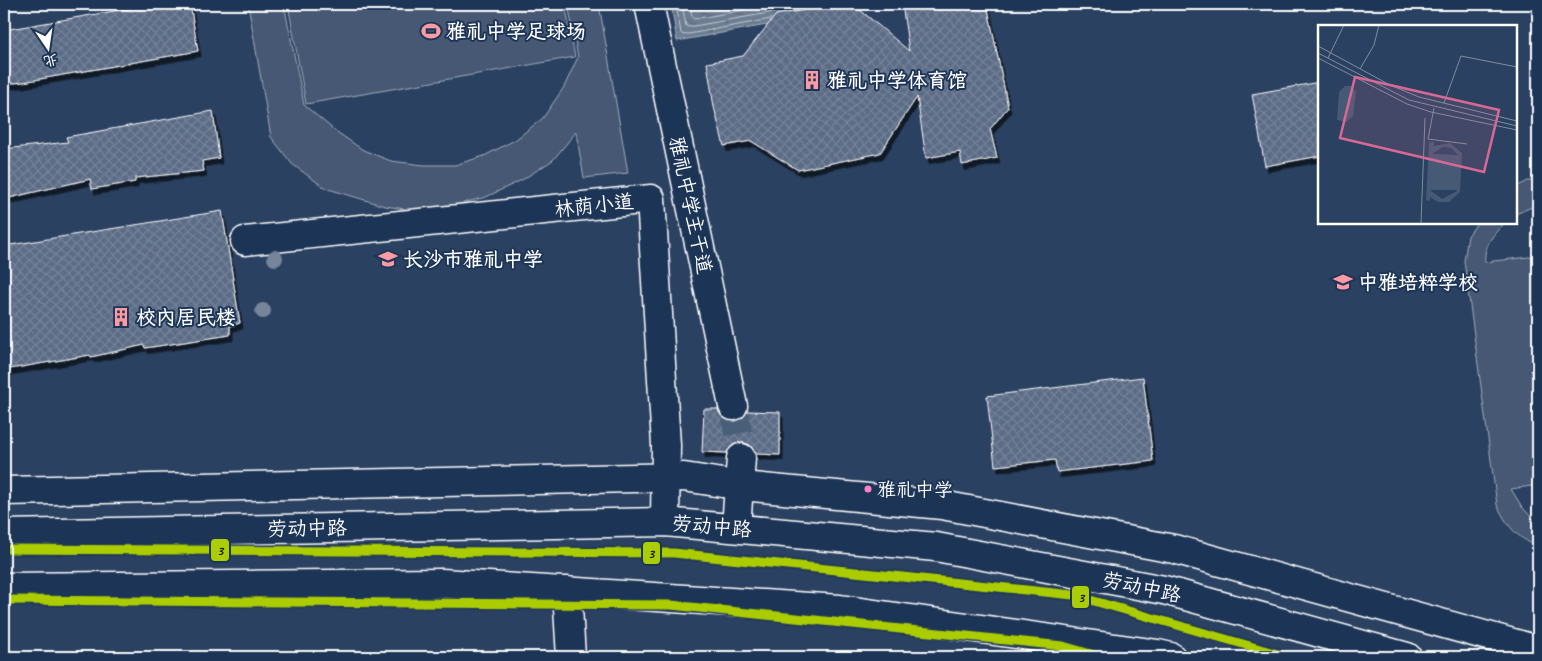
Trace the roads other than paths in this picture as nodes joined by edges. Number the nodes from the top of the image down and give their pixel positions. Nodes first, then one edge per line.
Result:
1 (649, 4) edge
2 (245, 242) dead end
3 (733, 406) tunnel mouth
4 (741, 458) tunnel mouth
5 (666, 477) junction
6 (740, 486) junction
7 (4, 491) edge
8 (665, 522) junction
9 (736, 528) junction
10 (4, 534) edge
11 (4, 587) edge
12 (567, 591) junction
13 (1538, 650) edge
14 (571, 657) edge
15 (1171, 657) edge
16 (1407, 657) edge

1 - 3 main road, 雅礼中学主干道
2 - 5 main road, 林荫小道
4 - 6 main road
5 - 6 main road
5 - 7 main road
5 - 8 main road, 林荫小道
6 - 9 main road
6 - 13 main road
8 - 9 main road, 劳动中路
8 - 10 main road, 劳动中路
9 - 16 main road, 劳动中路
11 - 12 main road
12 - 14 main road
12 - 15 main road

